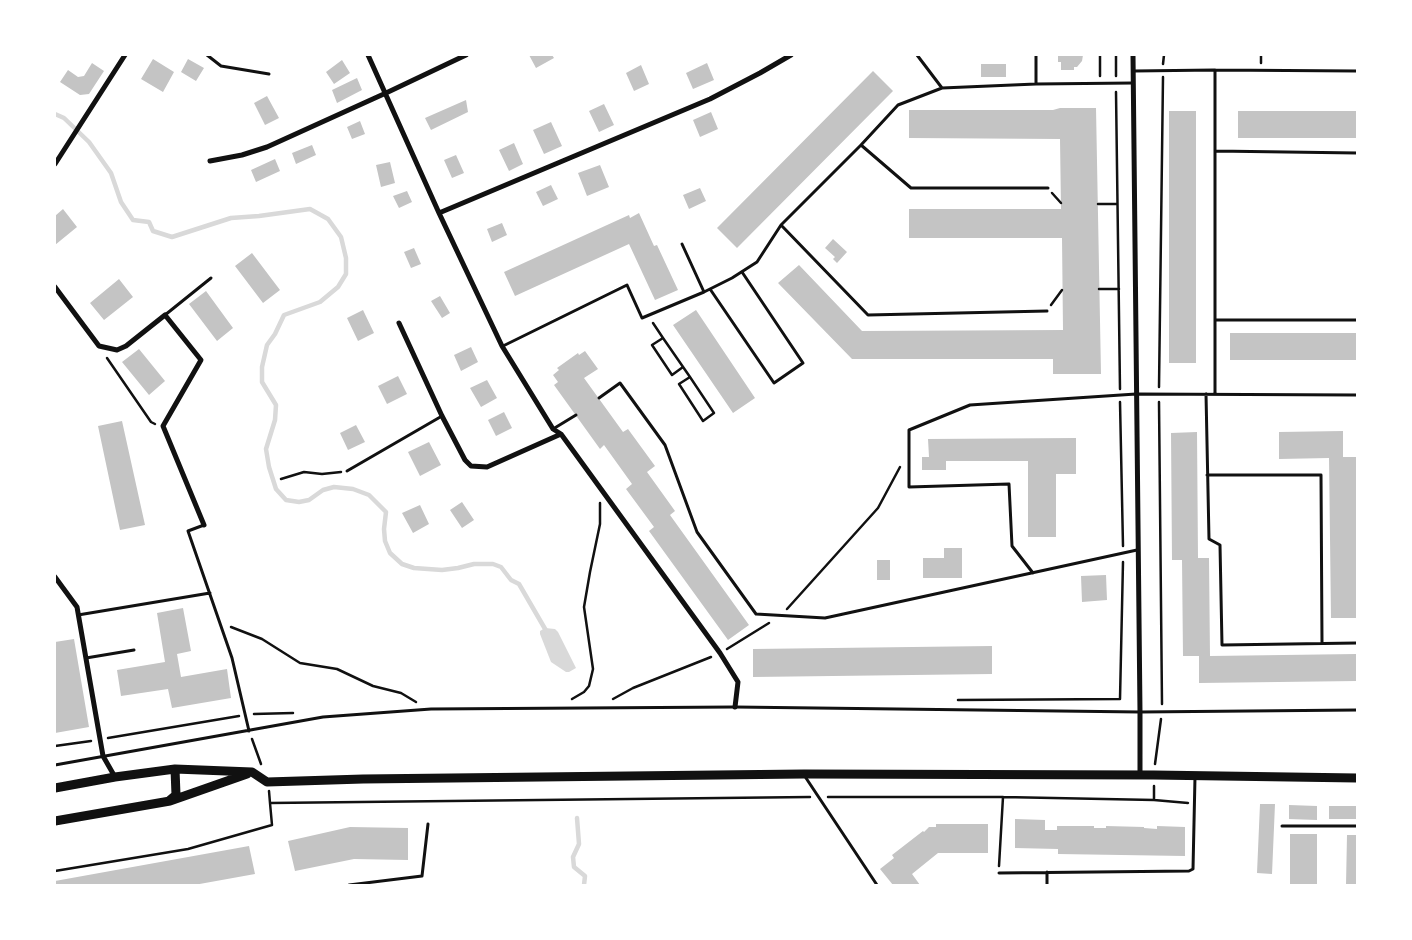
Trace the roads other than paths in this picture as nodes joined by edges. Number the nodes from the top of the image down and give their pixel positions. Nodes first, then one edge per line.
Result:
1 (126, 55) edge
2 (207, 55) edge
3 (368, 55) edge
4 (466, 55) edge
5 (791, 55) edge
6 (917, 55) edge
7 (1036, 55) edge
8 (1133, 55) edge
9 (1215, 70) junction
10 (1133, 71) junction
11 (1357, 71) edge
12 (269, 74) dead end
13 (1133, 83) junction
14 (1036, 84) junction
15 (942, 88) junction
16 (386, 93) junction
17 (861, 145) junction
18 (1215, 151) junction
19 (1357, 153) edge
20 (210, 161) dead end
21 (55, 164) edge
22 (1048, 188) road end
23 (439, 213) junction
24 (781, 225) junction
25 (682, 244) dead end
26 (742, 272) junction
27 (211, 278) dead end
28 (55, 287) edge
29 (710, 289) junction
30 (704, 292) junction
31 (1047, 311) road end
32 (165, 315) junction
33 (1215, 320) junction
34 (1357, 320) edge
35 (399, 323) dead end
36 (502, 346) junction
37 (1136, 394) junction
38 (1206, 394) junction
39 (1215, 394) junction
40 (1357, 395) edge
41 (599, 398) dead end
42 (576, 415) dead end
43 (442, 416) junction
44 (553, 429) junction
45 (561, 434) junction
46 (347, 471) road end
47 (1207, 475) junction
48 (204, 525) joint
49 (1137, 550) junction
50 (1033, 573) junction
51 (55, 577) edge
52 (210, 594) junction
53 (78, 615) junction
54 (1357, 643) edge
55 (1322, 644) junction
56 (134, 650) dead end
57 (85, 658) junction
58 (735, 707) junction
59 (1357, 710) edge
60 (1140, 712) junction
61 (249, 731) junction
62 (103, 756) junction
63 (55, 765) edge
64 (175, 769) junction
65 (252, 772) junction
66 (804, 774) junction
67 (1140, 776) junction
68 (1195, 776) junction
69 (115, 777) junction
70 (1357, 778) edge
71 (55, 788) edge
72 (170, 801) junction
73 (55, 821) edge
74 (428, 824) dead end
75 (1282, 826) dead end
76 (1357, 826) edge
77 (1047, 872) junction
78 (999, 873) road end
79 (349, 885) edge
80 (877, 885) edge
81 (1047, 885) edge

1 - 21 street
2 - 12 lane
3 - 16 street
4 - 16 street
5 - 23 street
6 - 15 lane
7 - 14 lane
8 - 10 street
9 - 10 lane
9 - 11 lane
9 - 18 lane
10 - 13 street
13 - 14 lane
13 - 37 street
14 - 15 lane
15 - 17 lane
16 - 20 street
16 - 23 street
17 - 22 lane
17 - 24 lane
18 - 19 lane
18 - 33 lane
23 - 36 street
24 - 26 lane
24 - 31 lane
25 - 30 lane
26 - 29 lane
26 - 29 lane
27 - 32 lane
28 - 32 street
29 - 30 lane
30 - 36 lane
32 - 48 street
33 - 34 lane
33 - 39 lane
35 - 43 street
36 - 44 street
37 - 38 lane
37 - 49 street
37 - 50 lane
38 - 39 lane
38 - 47 lane
39 - 40 lane
41 - 50 lane
42 - 44 lane
43 - 45 street
43 - 46 lane
44 - 45 street
45 - 58 street
47 - 55 lane
47 - 55 lane
48 - 52 lane
49 - 50 lane
49 - 60 street
51 - 53 street
52 - 53 lane
52 - 61 lane
53 - 57 street
54 - 55 lane
56 - 57 lane
57 - 62 street
58 - 60 lane
58 - 61 lane
59 - 60 lane
60 - 67 street
61 - 62 lane
62 - 63 lane
62 - 69 street
64 - 65 main road
64 - 69 main road
64 - 72 main road
65 - 66 main road
65 - 72 main road
66 - 67 main road
66 - 80 lane
67 - 68 main road
68 - 70 main road
68 - 77 lane
69 - 71 main road
72 - 73 main road
74 - 79 lane
75 - 76 lane
77 - 78 lane
77 - 81 lane

